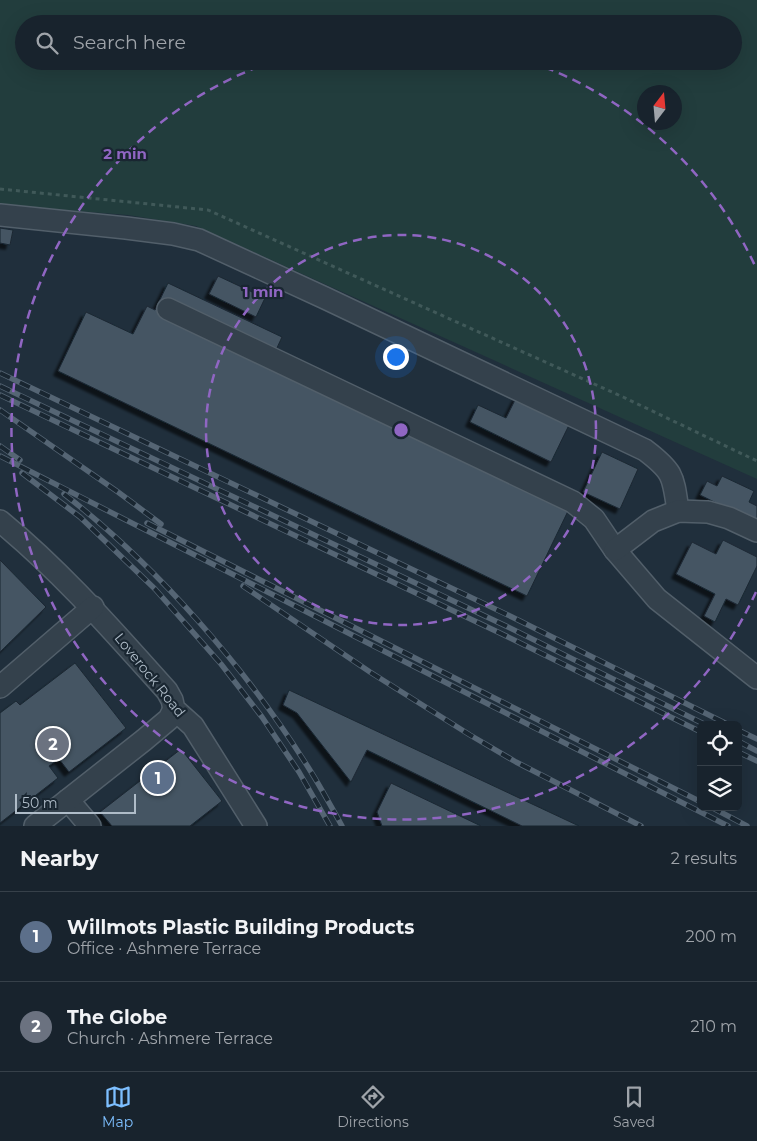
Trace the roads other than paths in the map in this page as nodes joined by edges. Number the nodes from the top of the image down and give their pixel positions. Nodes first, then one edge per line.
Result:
1 (0, 215) edge
2 (168, 309) dead end
3 (678, 510) junction
4 (0, 521) edge
5 (757, 531) edge
6 (615, 550) junction
7 (93, 607) junction
8 (757, 678) edge
9 (0, 687) edge
10 (174, 709) junction
11 (68, 800) junction
12 (35, 826) edge
13 (90, 826) edge
14 (256, 826) edge

1 - 3 street
2 - 6 street
3 - 5 street
3 - 6 street
4 - 7 street, Loverock Road
6 - 8 street
7 - 9 street
7 - 10 street, Loverock Road
10 - 11 street
10 - 14 street, Loverock Road
11 - 12 street
11 - 13 street

